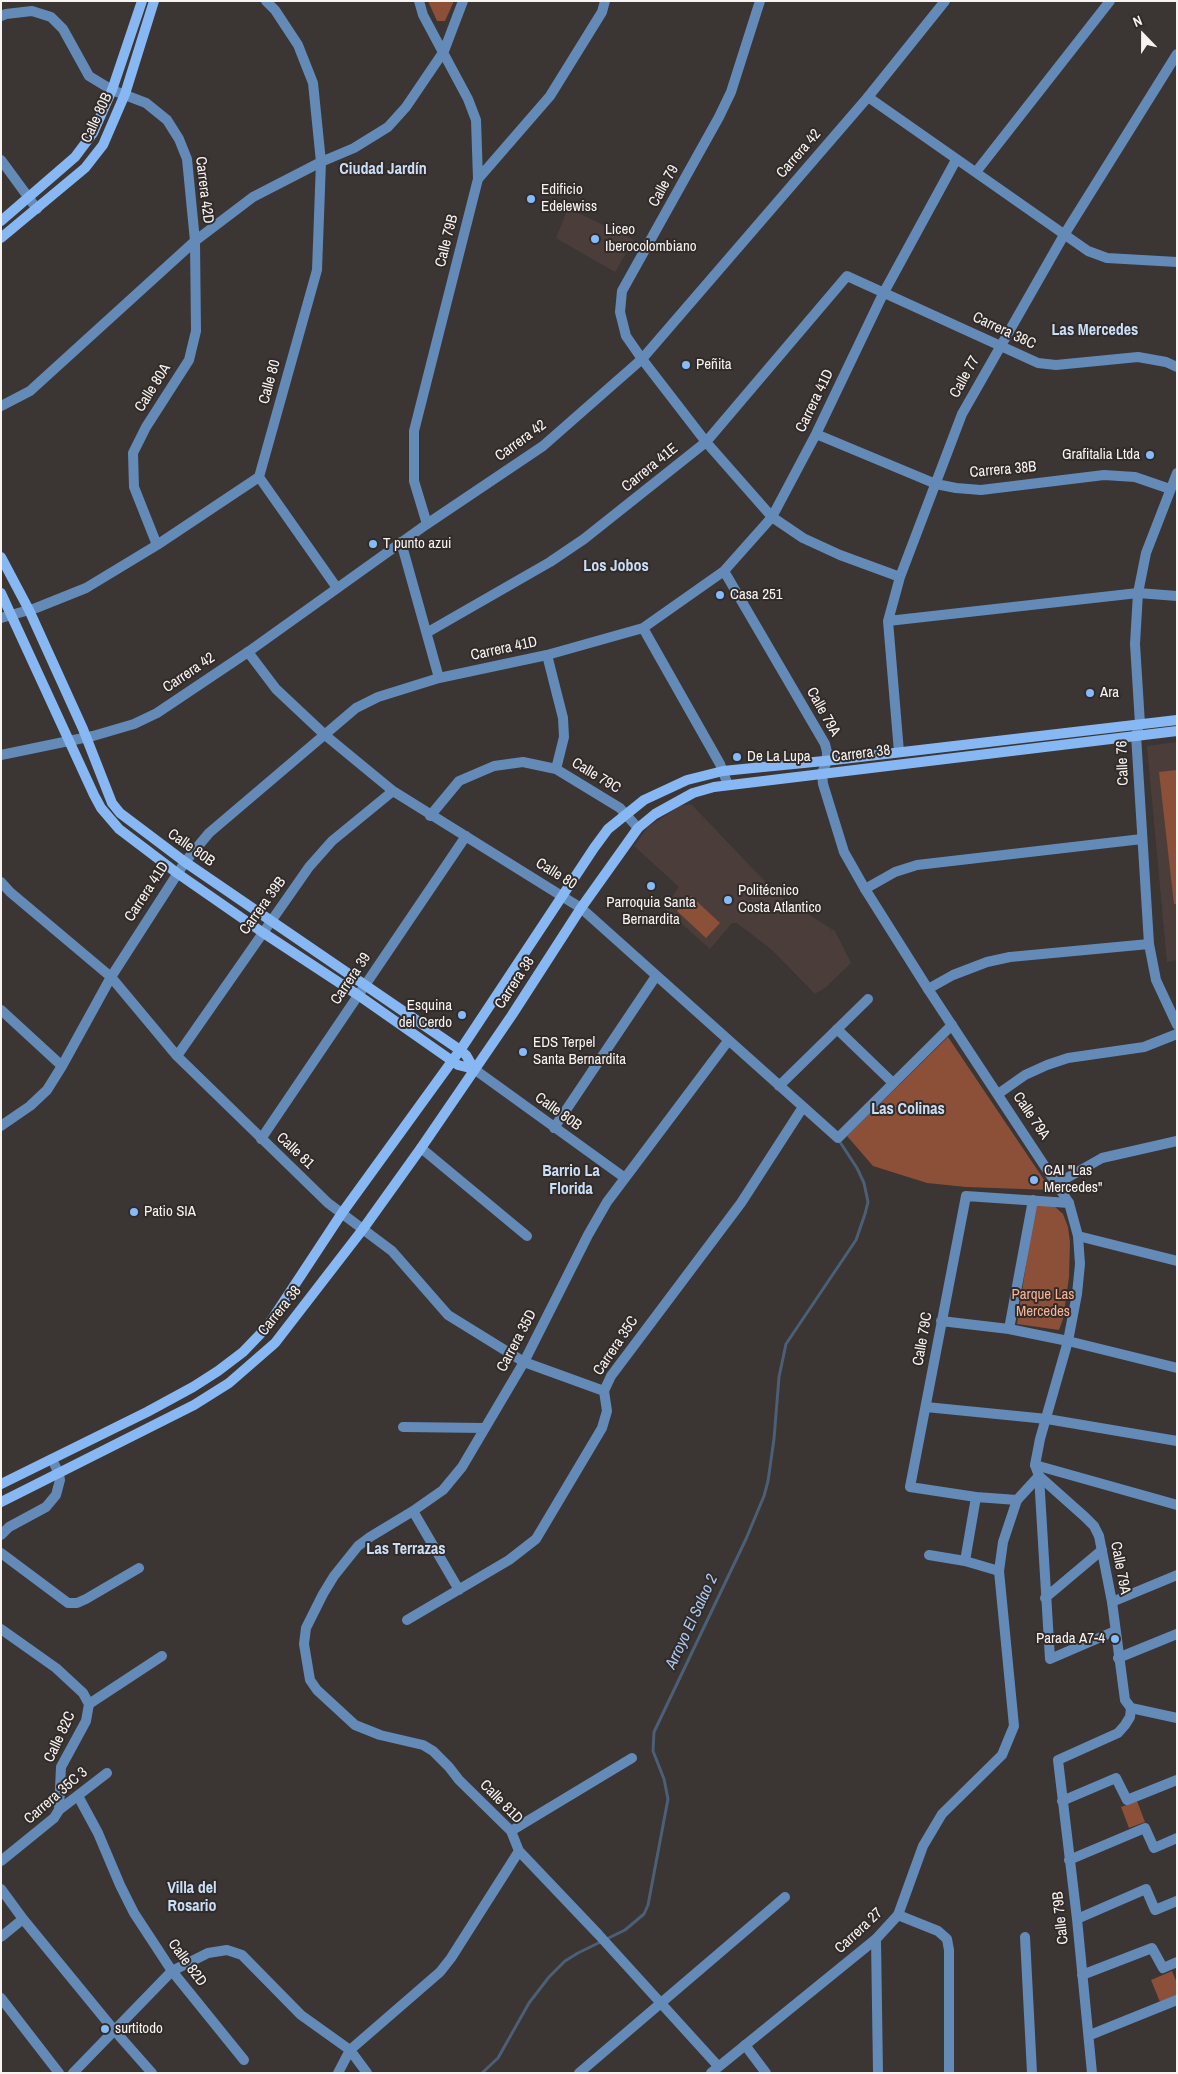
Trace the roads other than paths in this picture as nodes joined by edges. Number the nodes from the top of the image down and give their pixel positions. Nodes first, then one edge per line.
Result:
1 (142, 1) edge
2 (154, 1) edge
3 (266, 1) edge
4 (419, 1) edge
5 (463, 1) edge
6 (605, 1) edge
7 (760, 1) edge
8 (945, 1) edge
9 (1110, 1) edge
10 (1, 16) edge
11 (444, 51) junction
12 (1177, 54) edge
13 (112, 90) junction
14 (125, 94) junction
15 (868, 98) junction
16 (1, 160) edge
17 (956, 160) junction
18 (321, 162) junction
19 (976, 172) junction
20 (478, 178) junction
21 (30, 198) junction
22 (37, 209) junction
23 (1, 221) edge
24 (1064, 235) junction
25 (1, 238) edge
26 (195, 241) junction
27 (1177, 262) edge
28 (847, 276) joint
29 (884, 294) junction
30 (999, 347) junction
31 (642, 359) junction
32 (1177, 367) edge
33 (1, 406) edge
34 (816, 434) junction
35 (706, 442) junction
36 (1177, 473) edge
37 (260, 477) junction
38 (936, 484) junction
39 (1170, 489) junction
40 (772, 517) junction
41 (428, 524) junction
42 (401, 542) junction
43 (158, 545) junction
44 (1, 557) edge
45 (724, 571) junction
46 (900, 577) junction
47 (337, 588) junction
48 (1, 593) edge
49 (1138, 593) junction
50 (1177, 596) edge
51 (29, 610) junction
52 (12, 615) junction
53 (1, 618) edge
54 (888, 621) junction
55 (643, 628) junction
56 (428, 632) junction
57 (248, 652) junction
58 (546, 655) junction
59 (439, 678) junction
60 (1177, 720) edge
61 (1140, 724) junction
62 (1177, 731) edge
63 (325, 735) junction
64 (1136, 735) junction
65 (86, 738) junction
66 (70, 742) junction
67 (899, 752) junction
68 (1, 755) edge
69 (827, 761) junction
70 (556, 769) junction
71 (722, 771) junction
72 (822, 773) junction
73 (728, 785) junction
74 (393, 791) junction
75 (626, 814) junction
76 (430, 816) junction
77 (638, 828) junction
78 (466, 836) junction
79 (1142, 839) junction
80 (185, 862) junction
81 (176, 873) junction
82 (1, 882) edge
83 (865, 889) junction
84 (562, 896) junction
85 (582, 908) junction
86 (270, 920) junction
87 (262, 932) junction
88 (1149, 944) junction
89 (656, 976) junction
90 (111, 977) junction
91 (366, 984) junction
92 (928, 989) junction
93 (358, 995) junction
94 (868, 999) dead end
95 (1, 1010) edge
96 (952, 1025) junction
97 (1177, 1025) edge
98 (837, 1029) junction
99 (1177, 1034) edge
100 (728, 1041) junction
101 (460, 1050) junction
102 (177, 1056) junction
103 (452, 1061) junction
104 (62, 1066) junction
105 (474, 1069) junction
106 (893, 1083) junction
107 (779, 1086) junction
108 (998, 1094) junction
109 (803, 1107) junction
110 (1, 1126) edge
111 (554, 1128) junction
112 (260, 1139) junction
113 (1177, 1141) edge
114 (421, 1148) junction
115 (625, 1178) junction
116 (1058, 1183) junction
117 (1033, 1200) junction
118 (1069, 1203) junction
119 (342, 1214) junction
120 (363, 1229) junction
121 (528, 1236) dead end
122 (1078, 1236) junction
123 (1177, 1261) edge
124 (941, 1321) junction
125 (1009, 1330) junction
126 (1068, 1341) junction
127 (524, 1362) junction
128 (1177, 1368) edge
129 (604, 1392) junction
130 (926, 1408) junction
131 (1047, 1419) junction
132 (403, 1427) dead end
133 (485, 1428) junction
134 (1177, 1441) edge
135 (52, 1458) junction
136 (1035, 1465) junction
137 (59, 1474) junction
138 (1039, 1476) junction
139 (1, 1484) edge
140 (976, 1497) junction
141 (1017, 1500) junction
142 (1, 1502) edge
143 (1177, 1505) edge
144 (413, 1511) junction
145 (1, 1535) edge
146 (1102, 1550) junction
147 (1, 1553) edge
148 (929, 1555) dead end
149 (965, 1561) junction
150 (138, 1568) dead end
151 (999, 1571) junction
152 (1177, 1575) edge
153 (459, 1590) junction
154 (1045, 1598) junction
155 (1112, 1602) junction
156 (406, 1620) dead end
157 (306, 1628) joint
158 (1, 1629) edge
159 (1115, 1631) junction
160 (1177, 1634) edge
161 (162, 1656) dead end
162 (1118, 1658) junction
163 (89, 1704) junction
164 (1131, 1708) junction
165 (1177, 1718) edge
166 (632, 1758) dead end
167 (107, 1772) dead end
168 (1177, 1780) edge
169 (78, 1796) junction
170 (1062, 1801) junction
171 (59, 1810) junction
172 (511, 1830) junction
173 (1177, 1838) edge
174 (519, 1851) junction
175 (1069, 1860) junction
176 (1, 1861) edge
177 (1, 1889) edge
178 (785, 1897) dead end
179 (1177, 1901) edge
180 (898, 1915) junction
181 (23, 1919) junction
182 (1077, 1919) junction
183 (1, 1937) edge
184 (1025, 1937) dead end
185 (876, 1940) junction
186 (1177, 1962) edge
187 (172, 1971) junction
188 (1082, 1975) junction
189 (1, 1998) edge
190 (1177, 2000) edge
191 (659, 2003) junction
192 (114, 2030) junction
193 (1090, 2035) junction
194 (745, 2045) junction
195 (350, 2050) junction
196 (244, 2060) dead end
197 (591, 2069) edge
198 (714, 2070) edge
199 (59, 2073) edge
200 (73, 2073) edge
201 (152, 2073) edge
202 (338, 2073) edge
203 (367, 2073) edge
204 (579, 2073) edge
205 (766, 2073) edge
206 (878, 2073) edge
207 (950, 2073) edge
208 (1032, 2073) edge
209 (1092, 2073) edge

1 - 13 main road, Calle 80B
2 - 14 main road, Calle 80B
3 - 18 street, Calle 80
4 - 11 street
5 - 11 street
6 - 20 street, Calle 79B
7 - 31 street, Calle 79
8 - 15 street, Carrera 42
9 - 19 street
10 - 13 street, Carrera 42D
11 - 18 street
11 - 20 street
12 - 24 street, Calle 77
13 - 14 street, Carrera 42D
13 - 21 main road, Calle 80B
14 - 22 main road, Calle 80B
14 - 26 street, Carrera 42D
15 - 17 street
15 - 31 street, Carrera 42
16 - 21 street
17 - 19 street
17 - 29 street, Carrera 41D
18 - 26 street
18 - 37 street, Calle 80
19 - 24 street
20 - 41 street, Calle 79B
21 - 22 street
21 - 23 main road, Calle 80B
22 - 25 main road, Calle 80B
24 - 27 street
24 - 30 street, Calle 77
26 - 33 street
26 - 43 street, Calle 80A
28 - 29 street, Carrera 38C
28 - 35 street, Carrera 41E
29 - 30 street, Carrera 38C
29 - 34 street, Carrera 41D
30 - 32 street, Carrera 38C
30 - 38 street, Calle 77
31 - 35 street, Calle 79
31 - 41 street, Carrera 42
34 - 38 street, Carrera 38B
34 - 40 street, Carrera 41D
35 - 40 street, Calle 79
35 - 56 street, Carrera 41E
36 - 39 street, Calle 76
37 - 43 street
37 - 47 street
38 - 39 street, Carrera 38B
38 - 46 street, Calle 77
39 - 49 street, Calle 76
40 - 45 street, Carrera 41D
40 - 46 street, Calle 79
41 - 42 street, Carrera 42
42 - 47 street, Carrera 42
42 - 56 street
43 - 51 street
44 - 51 main road, Calle 80B
45 - 55 street, Carrera 41D
45 - 69 street, Calle 79A
46 - 54 street, Calle 77
47 - 57 street, Carrera 42
48 - 52 main road, Calle 80B
49 - 50 street
49 - 54 street
49 - 61 street, Calle 76
51 - 52 street
51 - 65 main road, Calle 80B
52 - 53 street
52 - 66 main road, Calle 80B
54 - 67 street, Calle 77
55 - 58 street, Carrera 41D
55 - 71 street
56 - 59 street
57 - 63 street, Calle 80
57 - 65 street, Carrera 42
58 - 59 street, Carrera 41D
58 - 70 street, Calle 79C
59 - 63 street, Carrera 41D
60 - 61 main road, Carrera 38
61 - 64 street, Calle 76
61 - 67 main road, Carrera 38
62 - 64 main road, Carrera 38
63 - 74 street, Calle 80
63 - 80 street, Carrera 41D
64 - 72 main road, Carrera 38
64 - 79 street, Calle 76
65 - 66 street, Carrera 42
65 - 80 main road, Calle 80B
66 - 68 street, Carrera 42
66 - 81 main road, Calle 80B
67 - 69 main road, Carrera 38
69 - 71 main road, Carrera 38
69 - 72 street, Calle 79A
70 - 75 street, Calle 79C
70 - 76 street
71 - 73 street
71 - 75 main road, Carrera 38
72 - 73 main road, Carrera 38
72 - 83 street, Calle 79A
73 - 77 main road, Carrera 38
74 - 76 street, Calle 80
74 - 86 street, Carrera 39B
75 - 77 street, Calle 79C
75 - 84 main road, Carrera 38
76 - 78 street, Calle 80
77 - 85 main road, Carrera 38
78 - 84 street, Calle 80
78 - 91 street, Carrera 39
79 - 83 street
79 - 88 street, Calle 76
80 - 81 street, Carrera 41D
80 - 86 main road, Calle 80B
81 - 87 main road, Calle 80B
81 - 90 street, Carrera 41D
82 - 90 street, Calle 81
83 - 92 street, Calle 79A
84 - 85 street, Calle 80
84 - 101 main road, Carrera 38
85 - 89 street, Calle 80
85 - 105 main road, Carrera 38
86 - 87 street, Carrera 39B
86 - 91 main road, Calle 80B
87 - 93 main road, Calle 80B
87 - 102 street, Carrera 39B
88 - 92 street
88 - 97 street, Calle 76
89 - 100 street, Calle 80
89 - 111 street
90 - 102 street, Calle 81
90 - 104 street, Carrera 41D
91 - 93 street, Carrera 39
91 - 101 main road, Calle 80B
92 - 96 street, Calle 79A
93 - 103 main road, Calle 80B
93 - 112 street, Carrera 39
94 - 98 street
95 - 104 street
96 - 106 street
96 - 108 street, Calle 79A
98 - 106 street
98 - 107 street
99 - 108 street
100 - 107 street, Calle 80
100 - 115 street, Carrera 35D
101 - 103 main road, Carrera 38
101 - 105 main road, Calle 80B
102 - 112 street, Calle 81
103 - 105 main road, Calle 80B
103 - 119 main road, Carrera 38
104 - 110 street, Carrera 41D
105 - 111 street, Calle 80B
105 - 114 main road, Carrera 38
106 - 109 street, Calle 80
107 - 109 street, Calle 80
108 - 116 street, Calle 79A
109 - 129 street, Carrera 35C
111 - 115 street, Calle 80B
112 - 119 street, Calle 81
113 - 116 street
114 - 120 main road, Carrera 38
114 - 121 street
115 - 127 street, Carrera 35D
116 - 118 street, Calle 79A
117 - 118 street
117 - 124 street, Calle 79C
117 - 125 street
118 - 122 street, Calle 79A
119 - 120 street, Calle 81
119 - 135 main road, Carrera 38
120 - 127 street, Calle 81
120 - 137 main road, Carrera 38
122 - 123 street
122 - 126 street, Calle 79A
124 - 125 street
124 - 130 street, Calle 79C
125 - 126 street
126 - 128 street
126 - 131 street, Calle 79A
127 - 129 street, Calle 81
127 - 133 street, Carrera 35D
129 - 153 street, Carrera 35C
130 - 131 street
130 - 140 street, Calle 79C
131 - 134 street
131 - 136 street, Calle 79A
132 - 133 street
133 - 144 street, Carrera 35D
135 - 137 street
135 - 139 main road, Carrera 38
136 - 138 street, Calle 79A
136 - 143 street
137 - 142 main road, Carrera 38
137 - 145 street
138 - 141 street
138 - 146 street, Calle 79A
138 - 154 street
140 - 141 street
140 - 149 street
141 - 151 street
144 - 153 street
144 - 157 street, Carrera 35D
146 - 154 street
146 - 155 street, Calle 79A
147 - 150 street
148 - 149 street
149 - 151 street
151 - 180 street, Carrera 27
152 - 155 street
153 - 156 street, Carrera 35C
154 - 159 street
155 - 159 street, Calle 79A
157 - 172 street, Calle 81D
158 - 163 street, Calle 82C
159 - 162 street, Calle 79A
160 - 162 street
161 - 163 street
162 - 164 street, Calle 79A
163 - 171 street, Calle 82C
164 - 165 street
164 - 170 street, Calle 79B
166 - 172 street
167 - 169 street, Carrera 35C 3
168 - 170 street
169 - 171 street, Carrera 35C 3
169 - 187 street, Calle 82D
170 - 175 street, Calle 79B
171 - 176 street, Carrera 35C 3
172 - 174 street, Calle 81D
173 - 175 street
174 - 191 street, Calle 81D
174 - 195 street
175 - 182 street, Calle 79B
177 - 181 street
178 - 191 street
179 - 182 street
180 - 185 street, Carrera 27
180 - 207 street
181 - 183 street
181 - 192 street
182 - 188 street, Calle 79B
184 - 208 street
185 - 194 street, Carrera 27
185 - 206 street
186 - 188 street
187 - 192 street
187 - 195 street
187 - 196 street, Calle 82D
188 - 193 street, Calle 79B
189 - 199 street
190 - 193 street
191 - 197 street
191 - 198 street, Calle 81D
192 - 200 street
192 - 201 street
193 - 209 street, Calle 79B
194 - 198 street, Carrera 27
194 - 205 street
195 - 202 street
195 - 203 street
197 - 204 street

